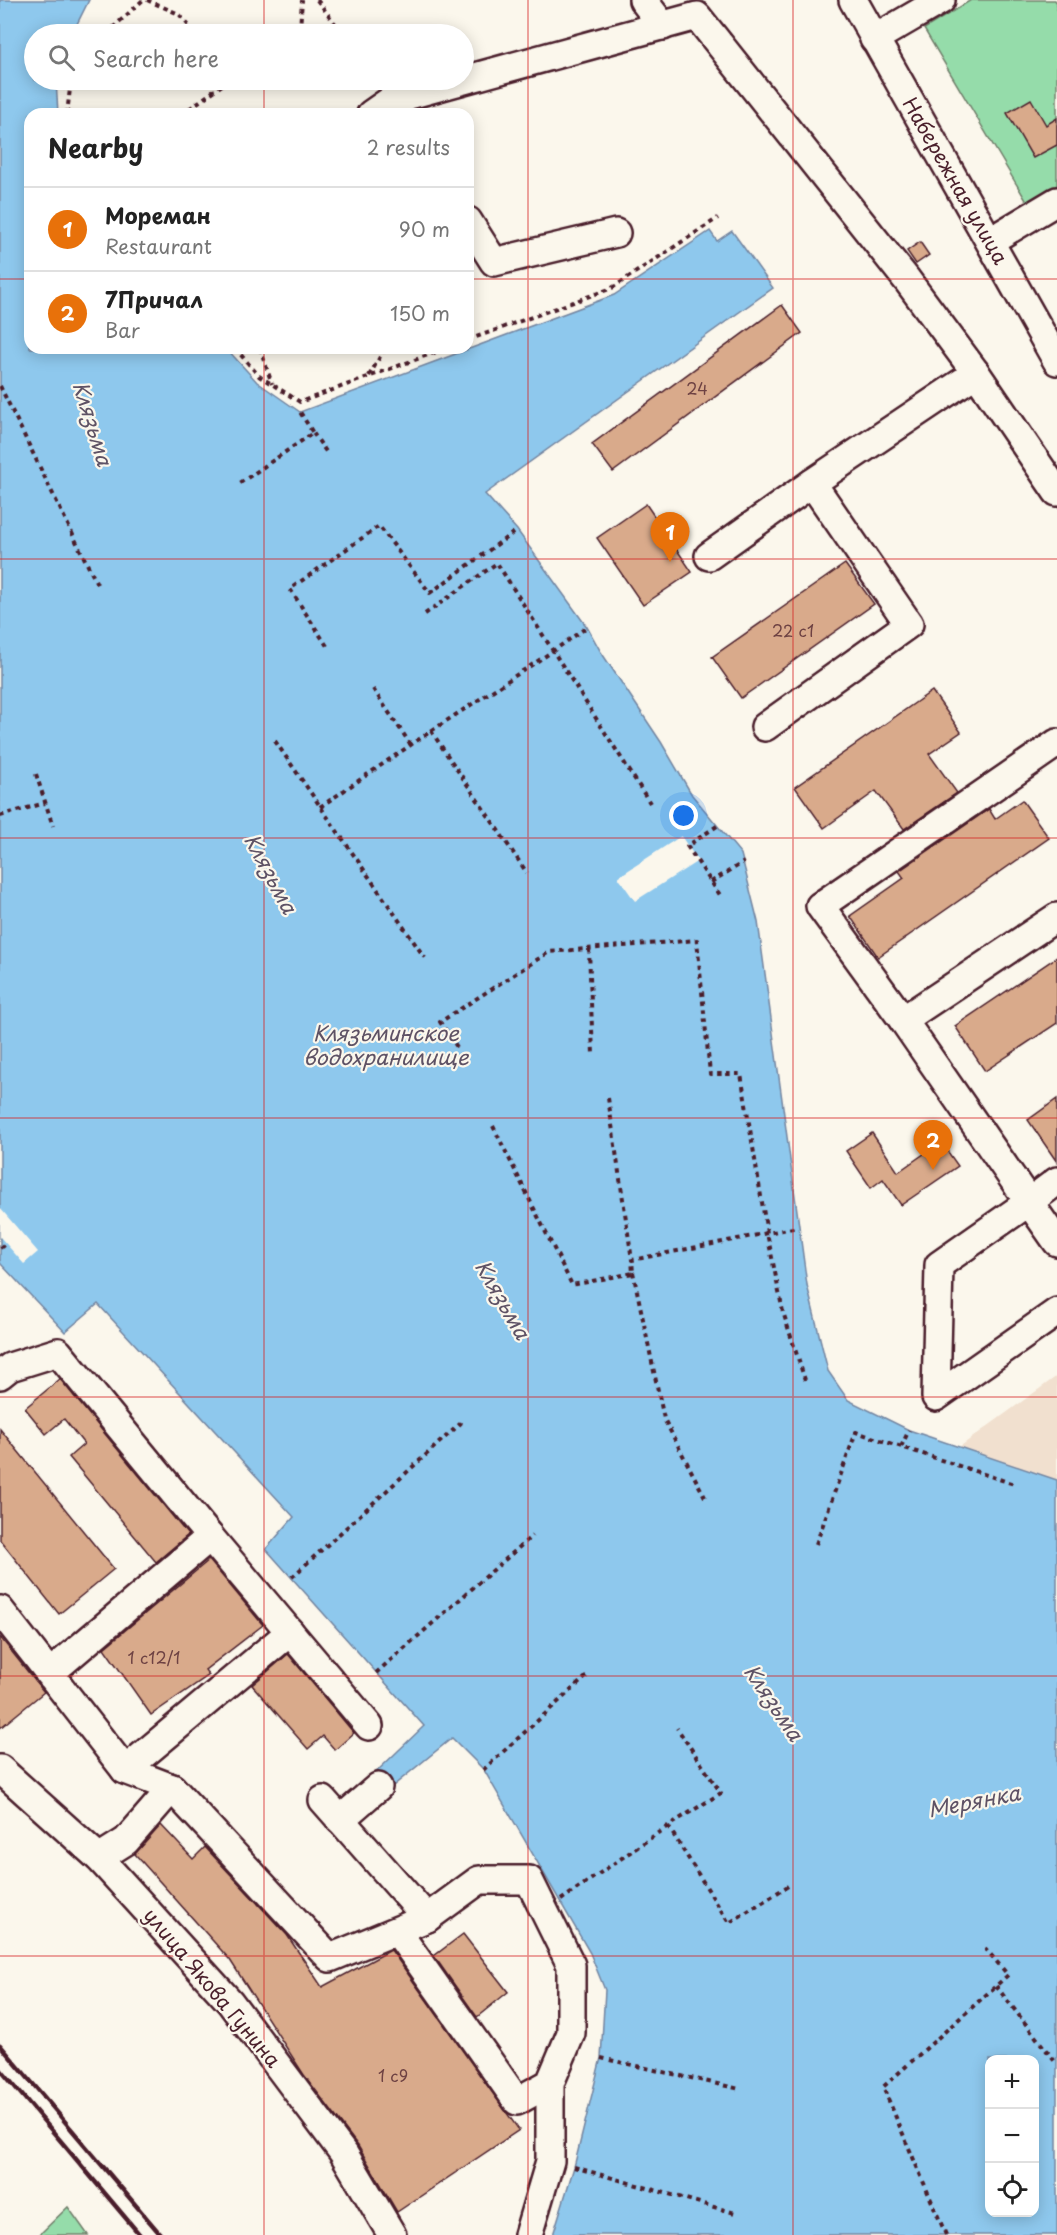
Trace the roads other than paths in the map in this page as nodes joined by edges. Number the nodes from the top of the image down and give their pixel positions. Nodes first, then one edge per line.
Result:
1 (643, 0) edge
2 (853, 0) edge
3 (941, 0) edge
4 (663, 26) junction
5 (874, 39) junction
6 (474, 83) edge
7 (451, 90) edge
8 (391, 108) edge
9 (1057, 201) edge
10 (474, 230) edge
11 (616, 232) dead end
12 (990, 241) junction
13 (1057, 361) edge
14 (976, 373) junction
15 (812, 483) junction
16 (1057, 492) edge
17 (709, 556) dead end
18 (765, 727) dead end
19 (1057, 743) edge
20 (1057, 917) edge
21 (903, 1020) junction
22 (1057, 1181) edge
23 (1029, 1202) junction
24 (1057, 1242) edge
25 (1057, 1312) edge
26 (1, 1372) edge
27 (210, 1537) junction
28 (0, 1610) edge
29 (290, 1632) junction
30 (49, 1674) junction
31 (369, 1726) dead end
32 (0, 1769) edge
33 (125, 1770) junction
34 (378, 1787) dead end
35 (172, 1788) junction
36 (323, 1800) dead end
37 (340, 1820) junction
38 (99, 1858) junction
39 (428, 1918) junction
40 (397, 1930) junction
41 (550, 2083) junction
42 (392, 2235) edge
43 (528, 2235) edge

1 - 4 street
2 - 5 street, Набережная улица
3 - 5 street
4 - 6 street
4 - 14 street
5 - 12 street, Набережная улица
7 - 8 street
9 - 12 street
10 - 11 street
12 - 13 street, Набережная улица
14 - 15 street
14 - 16 street
15 - 17 street
15 - 18 street
19 - 21 street
20 - 21 street
21 - 23 street
22 - 23 street
23 - 24 street
23 - 25 street
26 - 27 street
27 - 29 street
27 - 30 street
28 - 30 street
29 - 31 street
29 - 33 street
30 - 33 street
32 - 38 street, улица Якова Гунина
33 - 35 street
34 - 37 street
35 - 38 street
35 - 40 street
36 - 37 street
37 - 39 street
38 - 42 street, улица Якова Гунина
39 - 40 street
39 - 41 street
40 - 41 street
41 - 43 street

